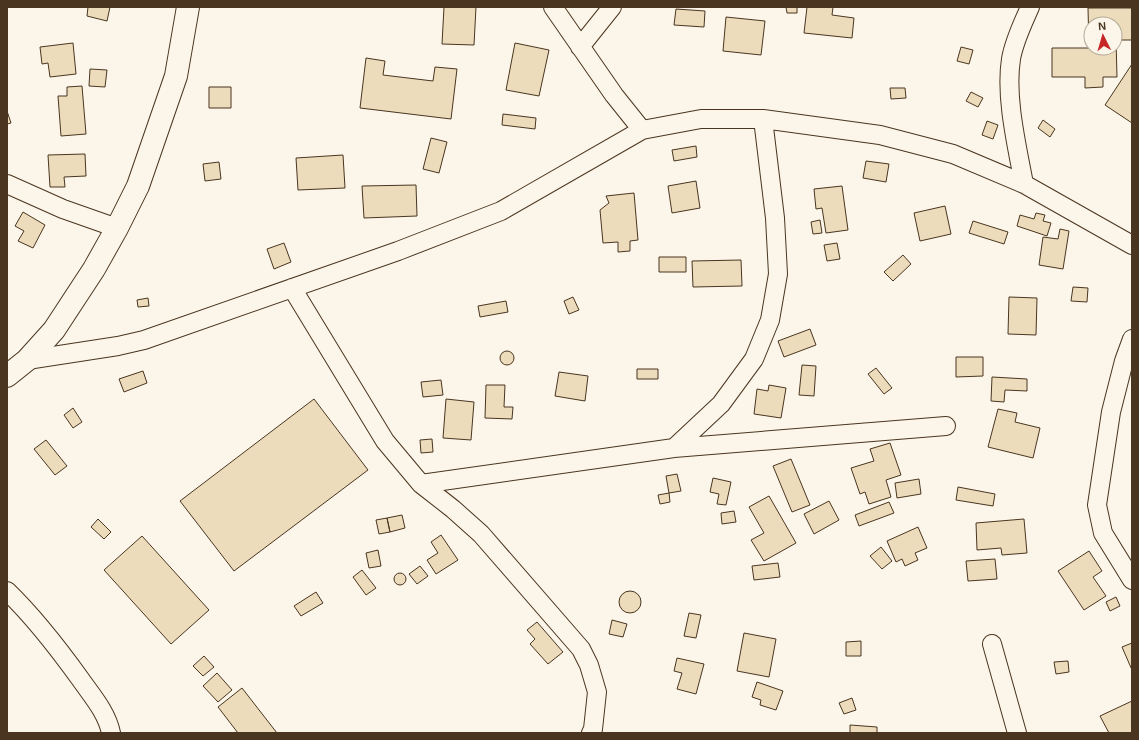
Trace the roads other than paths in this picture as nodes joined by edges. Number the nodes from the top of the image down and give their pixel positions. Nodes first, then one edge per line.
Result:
1 (188, 7) edge
2 (553, 7) edge
3 (612, 7) edge
4 (1030, 7) edge
5 (580, 47) junction
6 (762, 119) junction
7 (642, 130) junction
8 (7, 184) edge
9 (1024, 184) junction
10 (117, 228) junction
11 (1132, 245) edge
12 (292, 288) junction
13 (1132, 339) edge
14 (14, 366) edge
15 (946, 426) dead end
16 (674, 448) junction
17 (421, 484) junction
18 (1132, 580) edge
19 (7, 591) edge
20 (992, 644) dead end
21 (111, 733) edge
22 (591, 733) edge
23 (1017, 733) edge

1 - 10 street
2 - 5 street
3 - 5 street
4 - 9 street
5 - 7 street
6 - 7 street
6 - 9 street
6 - 16 street
7 - 12 street
8 - 10 street
9 - 11 street
10 - 14 street
12 - 14 street
12 - 17 street
13 - 18 street
15 - 16 street
16 - 17 street
17 - 22 street
19 - 21 street
20 - 23 street

